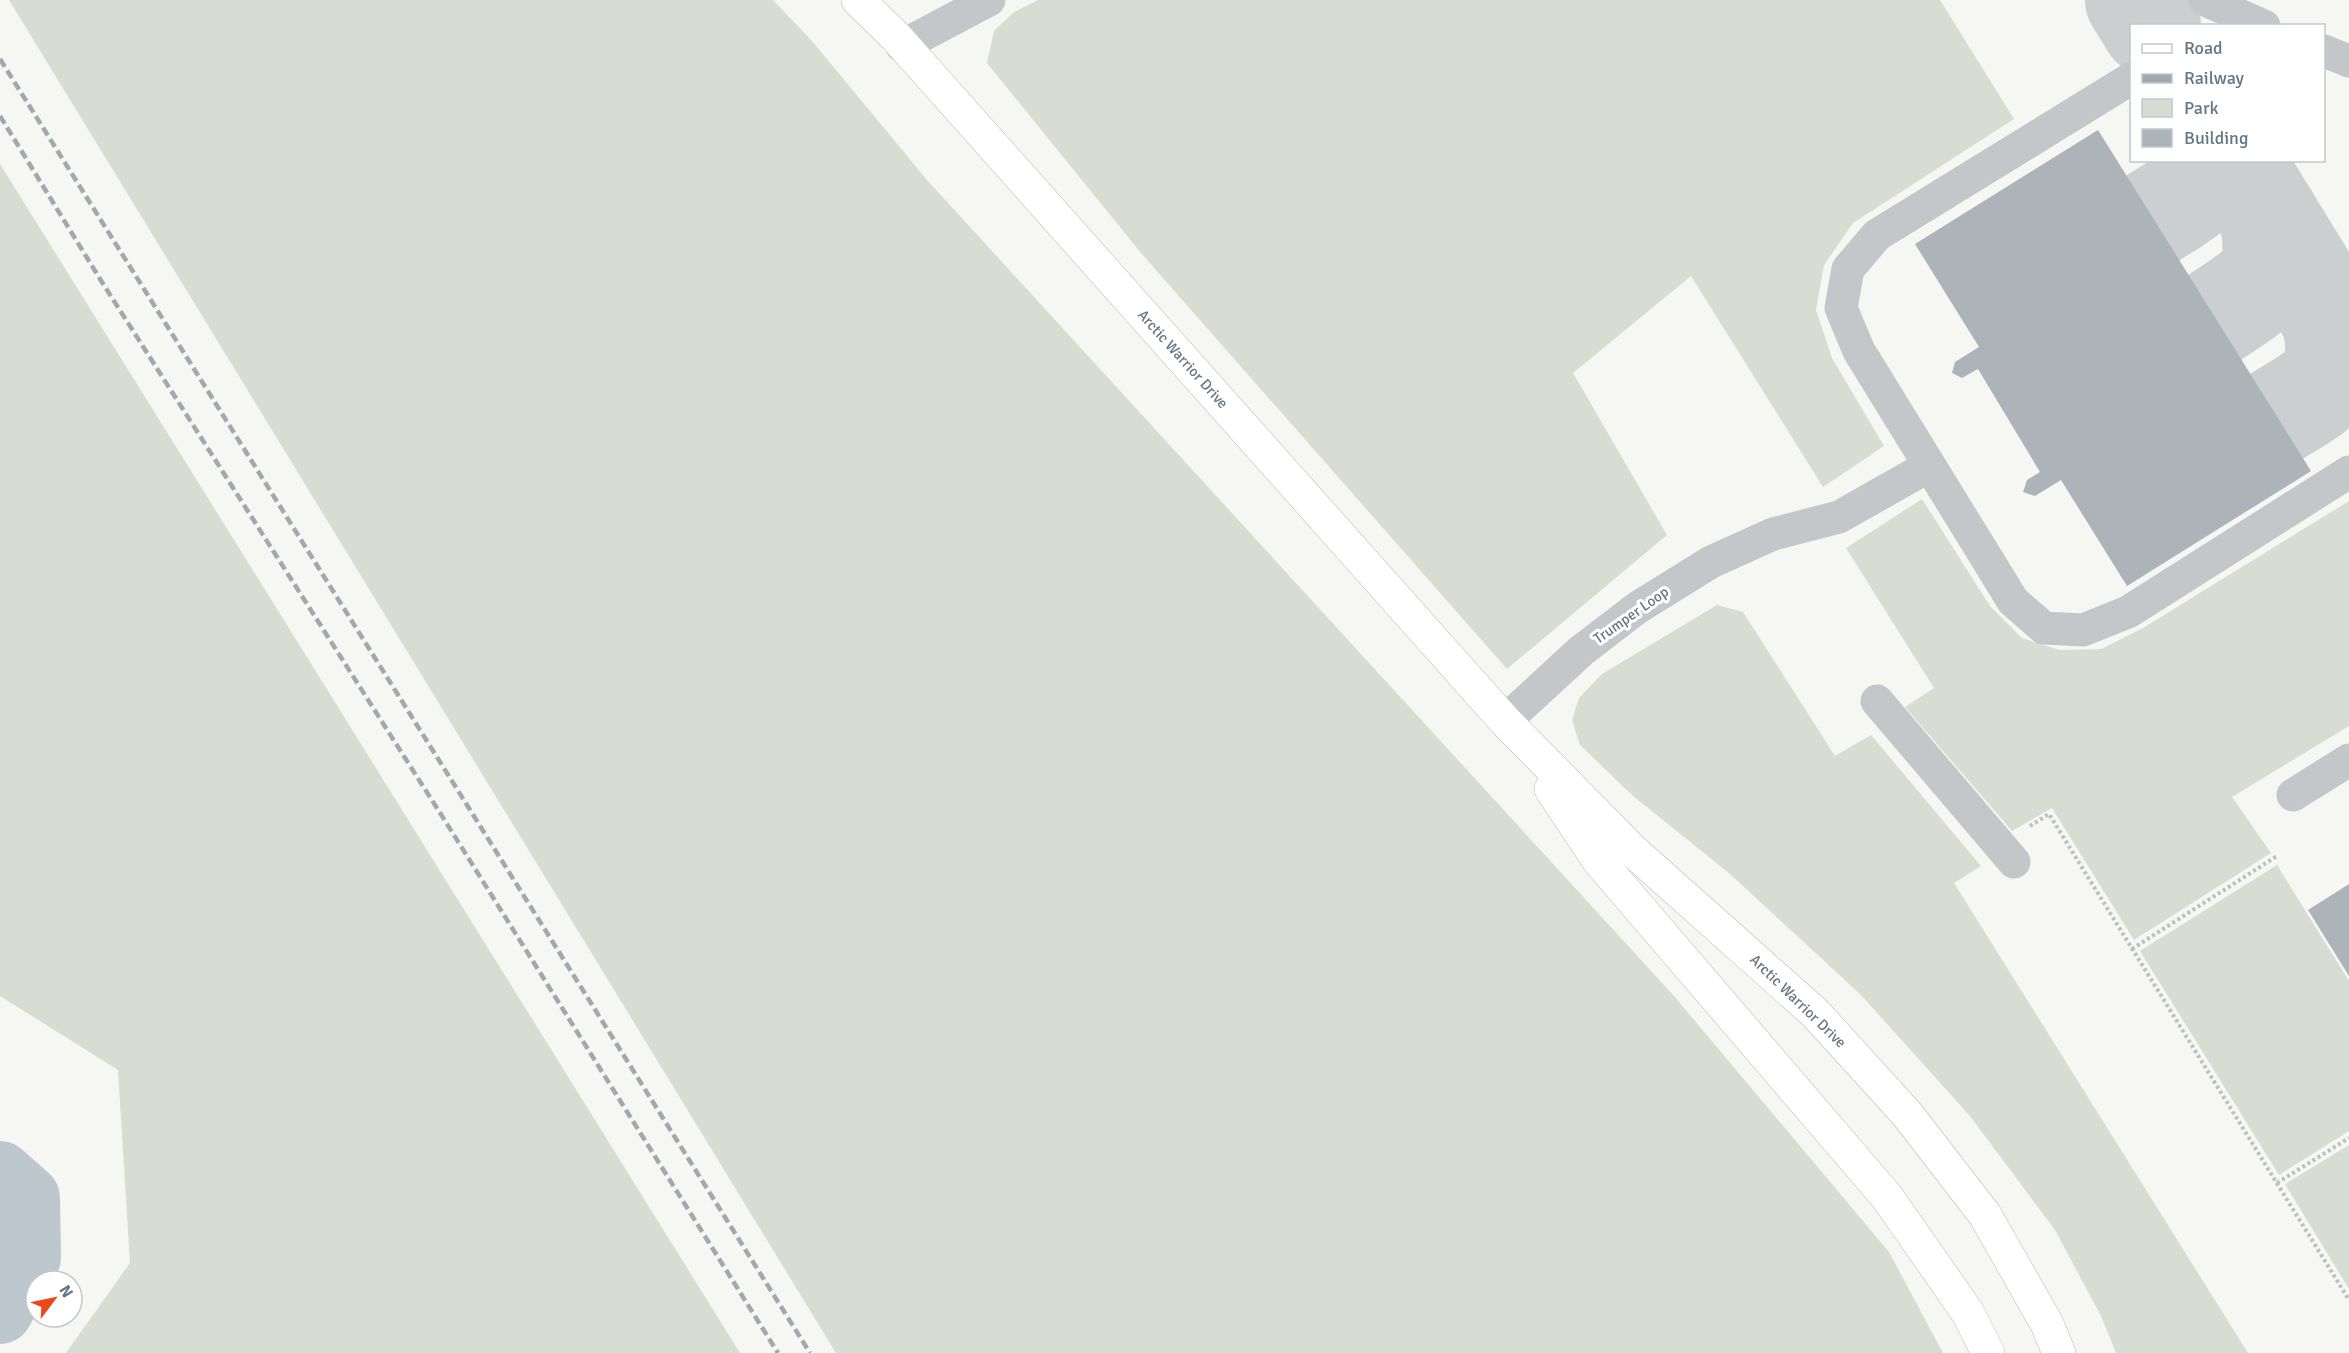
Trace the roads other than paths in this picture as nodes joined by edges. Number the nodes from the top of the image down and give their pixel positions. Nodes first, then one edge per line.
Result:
1 (858, 0) edge
2 (988, 0) edge
3 (2205, 0) edge
4 (2259, 24) edge
5 (902, 46) junction
6 (2325, 51) edge
7 (2349, 62) edge
8 (2130, 79) edge
9 (1929, 466) junction
10 (2349, 472) edge
11 (1877, 701) dead end
12 (1505, 721) junction
13 (2349, 760) edge
14 (2293, 795) dead end
15 (2006, 854) road end
16 (1988, 1353) edge
17 (2059, 1353) edge

1 - 5 main road, Arctic Warrior Drive
2 - 5 street
3 - 4 street
5 - 12 main road, Arctic Warrior Drive
6 - 7 street
8 - 9 street
9 - 10 street
9 - 12 street, Trumper Loop
11 - 15 street
12 - 16 main road, Arctic Warrior Drive
12 - 17 main road, Arctic Warrior Drive
13 - 14 street

